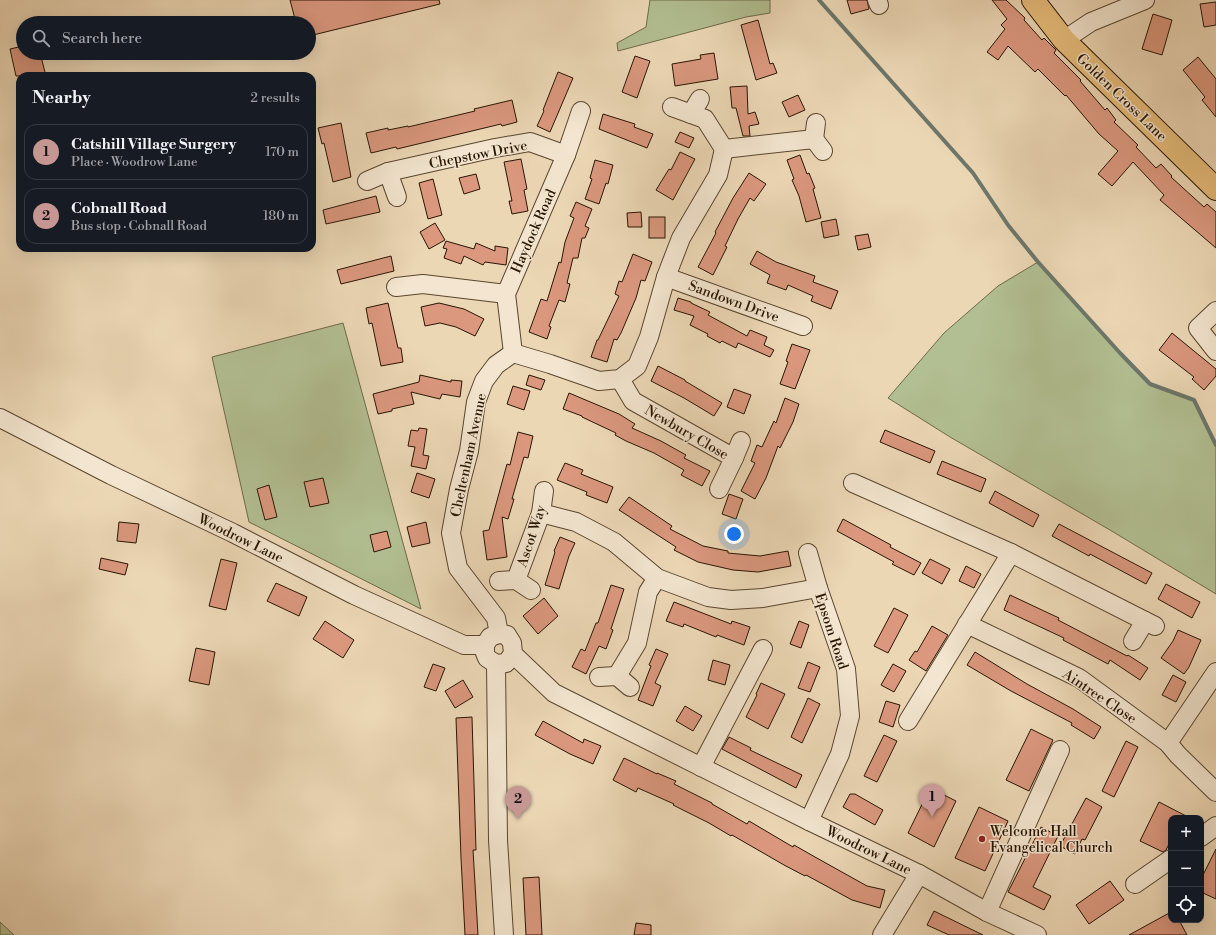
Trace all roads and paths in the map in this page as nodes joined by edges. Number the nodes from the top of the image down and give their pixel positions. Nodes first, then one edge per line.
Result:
1 (1033, 0) edge
2 (1145, 0) edge
3 (1064, 40) junction
4 (700, 99) dead end
5 (672, 107) dead end
6 (581, 111) dead end
7 (691, 114) junction
8 (818, 138) dead end
9 (724, 150) junction
10 (566, 154) junction
11 (388, 172) junction
12 (367, 181) dead end
13 (1216, 189) edge
14 (397, 197) dead end
15 (666, 277) junction
16 (396, 287) dead end
17 (506, 294) junction
18 (1216, 311) edge
19 (803, 326) dead end
20 (1216, 351) edge
21 (513, 353) junction
22 (620, 379) junction
23 (0, 418) edge
24 (741, 441) dead end
25 (734, 458) junction
26 (853, 483) dead end
27 (719, 489) dead end
28 (544, 491) dead end
29 (541, 512) junction
30 (808, 553) dead end
31 (1010, 553) junction
32 (657, 578) junction
33 (818, 588) junction
34 (531, 590) dead end
35 (967, 624) junction
36 (499, 634) junction
37 (1133, 641) dead end
38 (485, 645) junction
39 (763, 649) dead end
40 (513, 654) junction
41 (496, 664) junction
42 (1216, 672) edge
43 (615, 680) dead end
44 (908, 721) dead end
45 (1168, 743) junction
46 (1060, 750) dead end
47 (701, 767) junction
48 (1216, 792) edge
49 (809, 821) junction
50 (1216, 826) edge
51 (1204, 835) edge
52 (1168, 861) edge
53 (919, 874) junction
54 (1135, 884) dead end
55 (987, 912) junction
56 (1028, 933) edge
57 (504, 935) edge
58 (882, 935) edge

1 - 3 main road, Golden Cross Lane
2 - 3 street
3 - 13 main road, Golden Cross Lane
4 - 7 street
5 - 7 street
6 - 10 street, Haydock Road
7 - 9 street
8 - 9 street
9 - 15 street
10 - 11 street, Chepstow Drive
10 - 17 street, Haydock Road
11 - 12 street, Chepstow Drive
11 - 14 street
15 - 19 street, Sandown Drive
15 - 22 street
16 - 17 street
17 - 21 street, Haydock Road
18 - 20 street
21 - 22 street
21 - 36 street, Cheltenham Avenue
22 - 25 street, Newbury Close
23 - 38 street, Woodrow Lane
24 - 25 street
25 - 27 street, Newbury Close
26 - 31 street
28 - 29 street, Ascot Way
29 - 32 street
29 - 34 street, Ascot Way
30 - 33 street, Epsom Road
31 - 35 street
31 - 37 street
32 - 33 street
32 - 43 street
33 - 49 street, Epsom Road
35 - 44 street
35 - 45 street, Aintree Close
36 - 38 street
36 - 40 street
38 - 41 street
39 - 47 street
40 - 41 street
40 - 47 street, Woodrow Lane
41 - 57 street
42 - 45 street
45 - 48 street, Aintree Close
46 - 55 street
47 - 49 street, Woodrow Lane
49 - 53 street, Woodrow Lane
50 - 51 street
52 - 54 street
53 - 55 street, Woodrow Lane
53 - 58 street
55 - 56 street, Woodrow Lane

